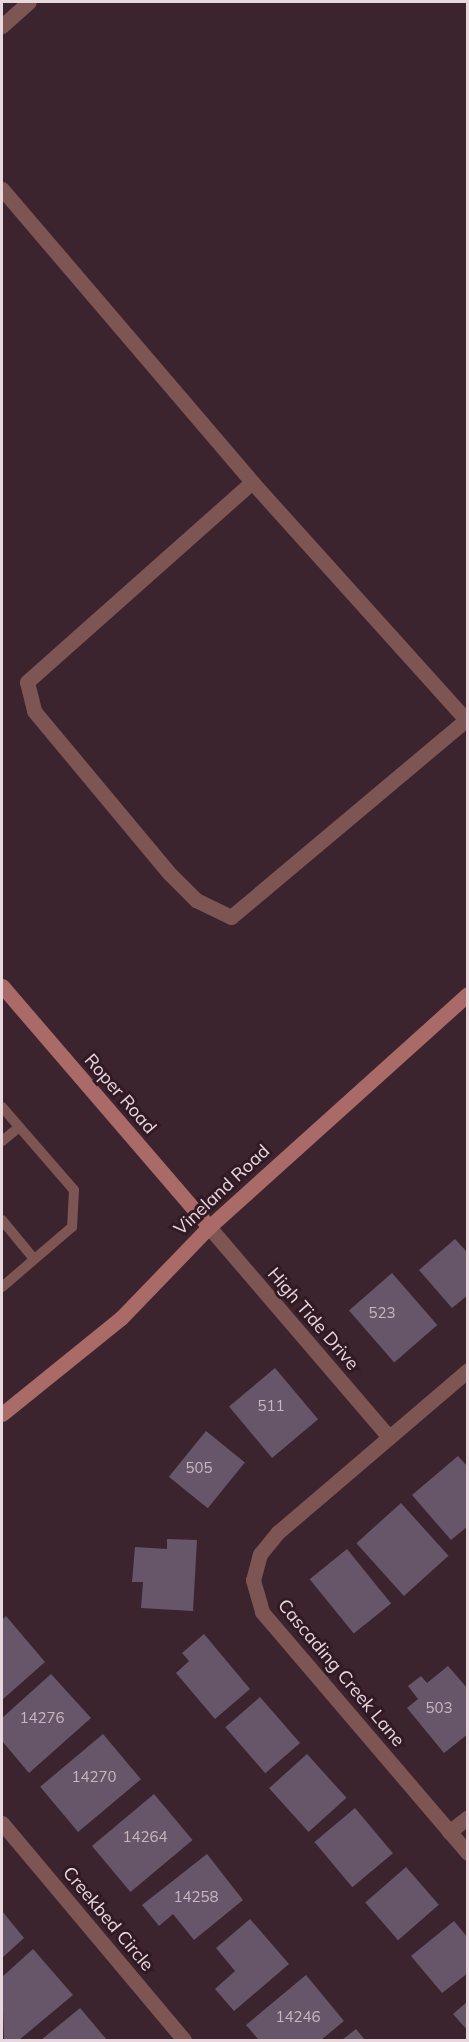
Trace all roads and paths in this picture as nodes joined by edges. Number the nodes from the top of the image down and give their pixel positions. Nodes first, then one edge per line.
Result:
1 (29, 2) edge
2 (2, 26) edge
3 (2, 189) edge
4 (252, 482) junction
5 (467, 720) edge
6 (2, 986) edge
7 (468, 994) edge
8 (2, 1107) edge
9 (19, 1127) junction
10 (2, 1141) edge
11 (2, 1220) edge
12 (208, 1227) junction
13 (34, 1259) junction
14 (2, 1287) edge
15 (468, 1370) edge
16 (2, 1414) edge
17 (389, 1437) junction
18 (468, 1817) edge
19 (2, 1823) edge
20 (450, 1832) junction
21 (468, 1853) edge
22 (184, 2040) edge

1 - 2 street
3 - 4 street
4 - 5 street
4 - 5 street
6 - 12 main road, Roper Road
7 - 12 main road, Vineland Road
8 - 9 lane
9 - 10 lane
9 - 13 lane
11 - 13 lane
12 - 16 main road, Vineland Road
12 - 17 street, High Tide Drive
13 - 14 lane
15 - 17 street, Cascading Creek Lane
17 - 20 street, Cascading Creek Lane
18 - 20 street
19 - 22 street, Creekbed Circle
20 - 21 street, Cascading Creek Lane

